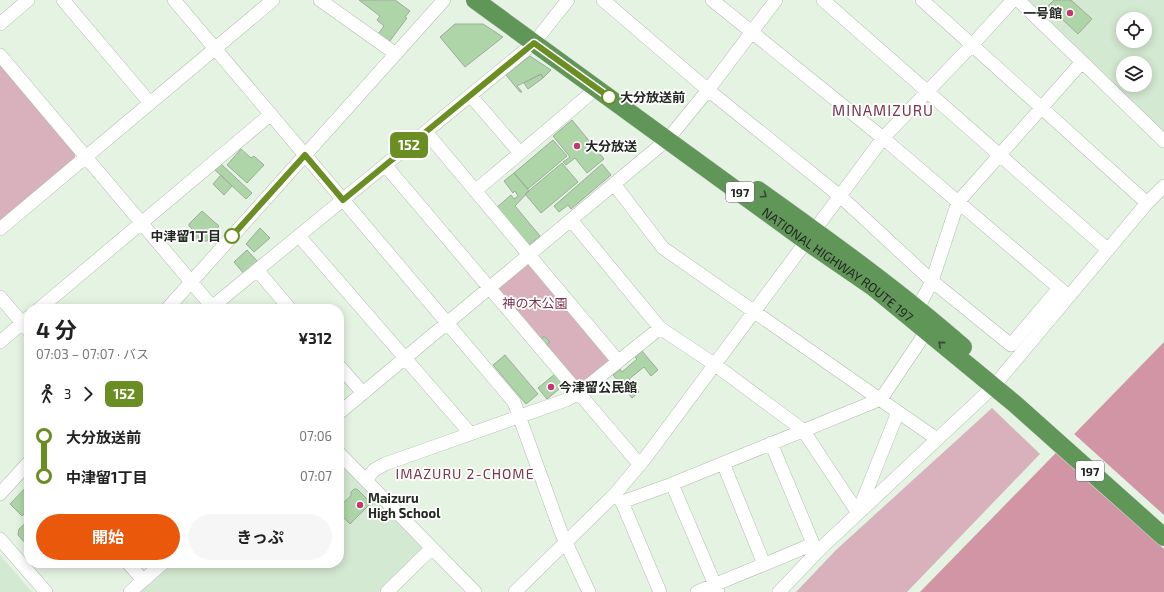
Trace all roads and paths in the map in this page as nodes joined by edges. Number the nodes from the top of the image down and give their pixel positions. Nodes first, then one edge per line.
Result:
1 (28, 0) edge
2 (63, 0) edge
3 (174, 0) edge
4 (273, 0) edge
5 (320, 0) edge
6 (444, 0) edge
7 (475, 0) edge
8 (494, 0) edge
9 (568, 0) edge
10 (604, 0) edge
11 (712, 0) edge
12 (776, 0) edge
13 (823, 0) edge
14 (922, 0) edge
15 (1013, 0) edge
16 (1018, 0) edge
17 (0, 24) edge
18 (752, 34) junction
19 (537, 38) junction
20 (972, 45) junction
21 (215, 48) junction
22 (396, 54) junction
23 (0, 55) edge
24 (1082, 62) junction
25 (597, 88) junction
26 (708, 90) junction
27 (927, 92) junction
28 (470, 95) junction
29 (150, 103) junction
30 (1041, 107) junction
31 (271, 114) junction
32 (426, 132) junction
33 (672, 135) junction
34 (883, 138) junction
35 (1164, 141) edge
36 (520, 153) junction
37 (999, 154) junction
38 (305, 155) junction
39 (86, 157) junction
40 (385, 165) junction
41 (614, 184) junction
42 (1164, 186) edge
43 (475, 191) junction
44 (840, 196) junction
45 (343, 200) junction
46 (958, 202) junction
47 (1147, 203) junction
48 (571, 220) junction
49 (141, 223) junction
50 (0, 229) edge
51 (810, 235) junction
52 (300, 236) junction
53 (1108, 250) junction
54 (529, 255) junction
55 (257, 270) junction
56 (932, 281) junction
57 (191, 282) junction
58 (490, 288) junction
59 (1064, 293) junction
60 (0, 297) edge
61 (45, 304) edge
62 (171, 304) edge
63 (210, 304) edge
64 (218, 304) edge
65 (286, 304) edge
66 (918, 308) junction
67 (754, 311) junction
68 (24, 321) edge
69 (447, 323) junction
70 (24, 326) edge
71 (660, 328) junction
72 (926, 332) junction
73 (0, 342) edge
74 (405, 358) junction
75 (618, 361) junction
76 (714, 364) junction
77 (344, 372) edge
78 (996, 383) junction
79 (363, 393) junction
80 (579, 393) junction
81 (881, 399) junction
82 (1018, 401) junction
83 (344, 409) edge
84 (898, 412) junction
85 (519, 415) junction
86 (803, 430) junction
87 (470, 433) junction
88 (937, 439) junction
89 (772, 443) junction
90 (344, 458) edge
91 (723, 463) junction
92 (640, 464) junction
93 (24, 468) edge
94 (366, 480) junction
95 (672, 484) junction
96 (0, 494) edge
97 (618, 498) junction
98 (858, 513) junction
99 (1164, 525) edge
100 (1164, 537) edge
101 (0, 539) edge
102 (566, 543) junction
103 (817, 547) junction
104 (432, 548) junction
105 (764, 564) junction
106 (24, 567) edge
107 (25, 568) edge
108 (132, 568) edge
109 (157, 568) edge
110 (143, 580) junction
111 (716, 588) edge
112 (46, 592) edge
113 (130, 592) edge
114 (387, 592) edge
115 (475, 592) edge
116 (515, 592) edge
117 (589, 592) edge
118 (660, 592) edge
119 (697, 592) edge
120 (779, 592) edge

1 - 17 street
2 - 29 street
3 - 21 street
4 - 21 street
5 - 22 street
6 - 22 street
7 - 19 highway, NATIONAL HIGHWAY ROUTE 197 / 197
8 - 19 highway, NATIONAL HIGHWAY ROUTE 197 / 197
9 - 19 street
10 - 26 street
11 - 18 street
12 - 18 street
13 - 27 street
14 - 20 street
15 - 20 street
16 - 24 street
18 - 26 street
18 - 34 street
19 - 25 highway, NATIONAL HIGHWAY ROUTE 197 / 197
19 - 28 street
19 - 33 highway, NATIONAL HIGHWAY ROUTE 197 / 197
20 - 27 street
20 - 30 street
21 - 29 street
21 - 31 street
22 - 38 street
23 - 39 street
24 - 30 street
24 - 35 street
25 - 33 highway, NATIONAL HIGHWAY ROUTE 197 / 197
25 - 36 street
26 - 33 street
26 - 44 street
27 - 34 street
27 - 37 street
28 - 32 street
28 - 36 street
29 - 39 street
30 - 37 street
30 - 47 street
31 - 38 street
31 - 49 street
32 - 40 street
32 - 43 street
33 - 41 street
33 - 51 highway, NATIONAL HIGHWAY ROUTE 197 / 197
34 - 44 street
34 - 46 street
36 - 43 street
37 - 46 street
37 - 53 street
38 - 45 street
38 - 57 street
39 - 49 street
39 - 50 street
40 - 45 street
40 - 58 street
41 - 48 street
41 - 67 street
42 - 47 street
43 - 54 street
44 - 51 street
44 - 56 street
45 - 52 street
45 - 69 street
46 - 56 street
46 - 59 street
47 - 53 street
48 - 54 street
48 - 71 street
49 - 57 street
49 - 61 street
51 - 66 highway, NATIONAL HIGHWAY ROUTE 197 / 197
51 - 67 street
51 - 72 highway, NATIONAL HIGHWAY ROUTE 197 / 197
52 - 55 street
52 - 74 street
53 - 59 street
54 - 58 street
54 - 75 street
55 - 64 street
55 - 65 street
56 - 59 street
56 - 66 street
57 - 62 street
57 - 63 street
58 - 69 street
58 - 80 street
59 - 78 street
60 - 68 street
66 - 78 highway, NATIONAL HIGHWAY ROUTE 197 / 197
67 - 76 street
67 - 81 street
69 - 74 street
69 - 85 street
70 - 73 street
71 - 75 street
71 - 76 street
78 -> 72 highway, NATIONAL HIGHWAY ROUTE 197 / 197
72 - 81 street
74 - 79 street
74 - 87 street
75 - 80 street
76 - 86 street
76 - 92 street
77 - 79 street
78 - 82 highway, NATIONAL HIGHWAY ROUTE 197 / 197
78 - 88 street
79 - 83 street
80 - 85 street
80 - 92 street
81 - 84 street
81 - 86 street
82 - 99 highway, NATIONAL HIGHWAY ROUTE 197 / 197
82 - 100 highway, NATIONAL HIGHWAY ROUTE 197 / 197
84 - 88 street
84 - 98 street
85 - 87 street
85 - 102 street
86 - 89 street
86 - 98 street
87 - 94 street
88 - 98 street
89 - 91 street
89 - 103 street
90 - 94 street
91 - 95 street
91 - 105 street
92 - 97 street
93 - 96 street
94 - 104 street
95 - 97 street
95 - 111 street
97 - 102 street
97 - 118 street
98 - 103 street
101 - 106 street
102 - 116 street
102 - 117 street
103 - 105 street
103 - 120 street
104 - 114 street
104 - 115 street
105 - 111 street
107 - 112 street
108 - 110 street
109 - 110 street
110 - 113 street
111 - 119 street

